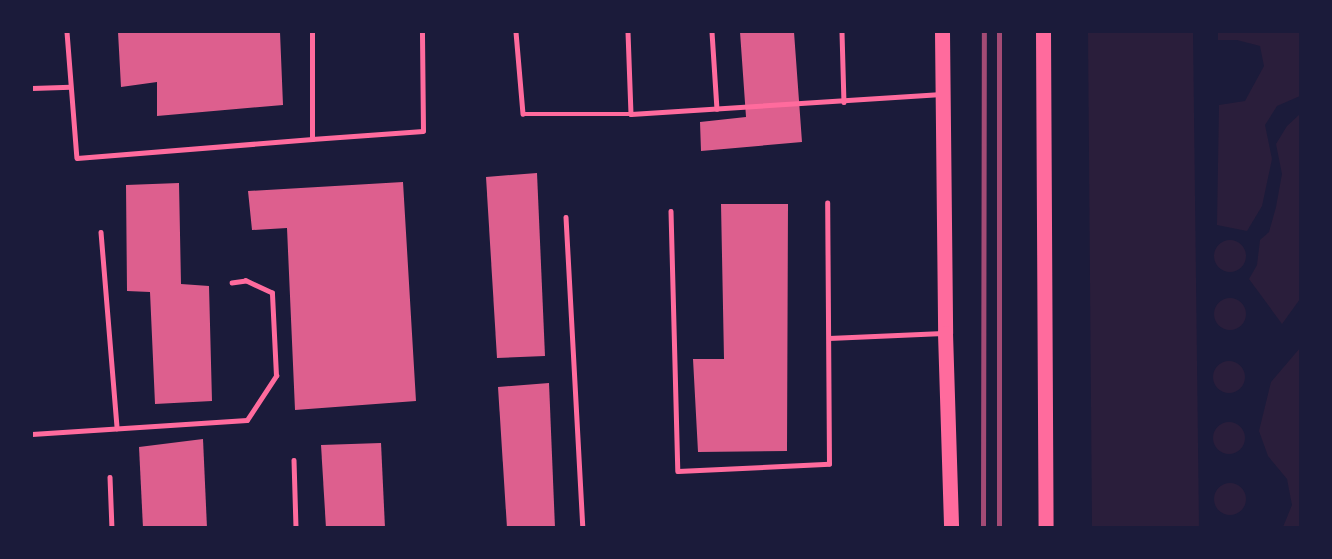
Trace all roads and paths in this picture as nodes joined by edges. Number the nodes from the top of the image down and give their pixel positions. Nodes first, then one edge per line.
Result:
1 (67, 32) edge
2 (312, 32) edge
3 (422, 32) edge
4 (516, 32) edge
5 (628, 32) edge
6 (712, 32) edge
7 (842, 32) edge
8 (942, 32) edge
9 (1043, 32) edge
10 (70, 87) junction
11 (32, 88) edge
12 (942, 94) junction
13 (844, 102) junction
14 (717, 109) junction
15 (631, 114) junction
16 (312, 139) junction
17 (827, 203) dead end
18 (671, 211) dead end
19 (566, 217) dead end
20 (101, 232) dead end
21 (232, 284) dead end
22 (945, 333) junction
23 (829, 338) junction
24 (117, 428) junction
25 (32, 434) edge
26 (294, 460) dead end
27 (110, 477) dead end
28 (112, 528) edge
29 (296, 528) edge
30 (583, 528) edge
31 (951, 528) edge
32 (1046, 528) edge

1 - 10 lane
2 - 16 lane
3 - 16 lane
4 - 15 lane
5 - 15 lane
6 - 14 lane
7 - 13 lane
8 - 12 main road
9 - 32 main road
10 - 11 lane
10 - 16 lane
12 - 13 lane
12 - 22 main road
13 - 14 lane
14 - 15 lane
17 - 23 lane
18 - 23 lane
19 - 30 lane
20 - 24 lane
21 - 24 lane
22 - 23 lane
22 - 31 main road
24 - 25 lane
26 - 29 lane
27 - 28 lane

